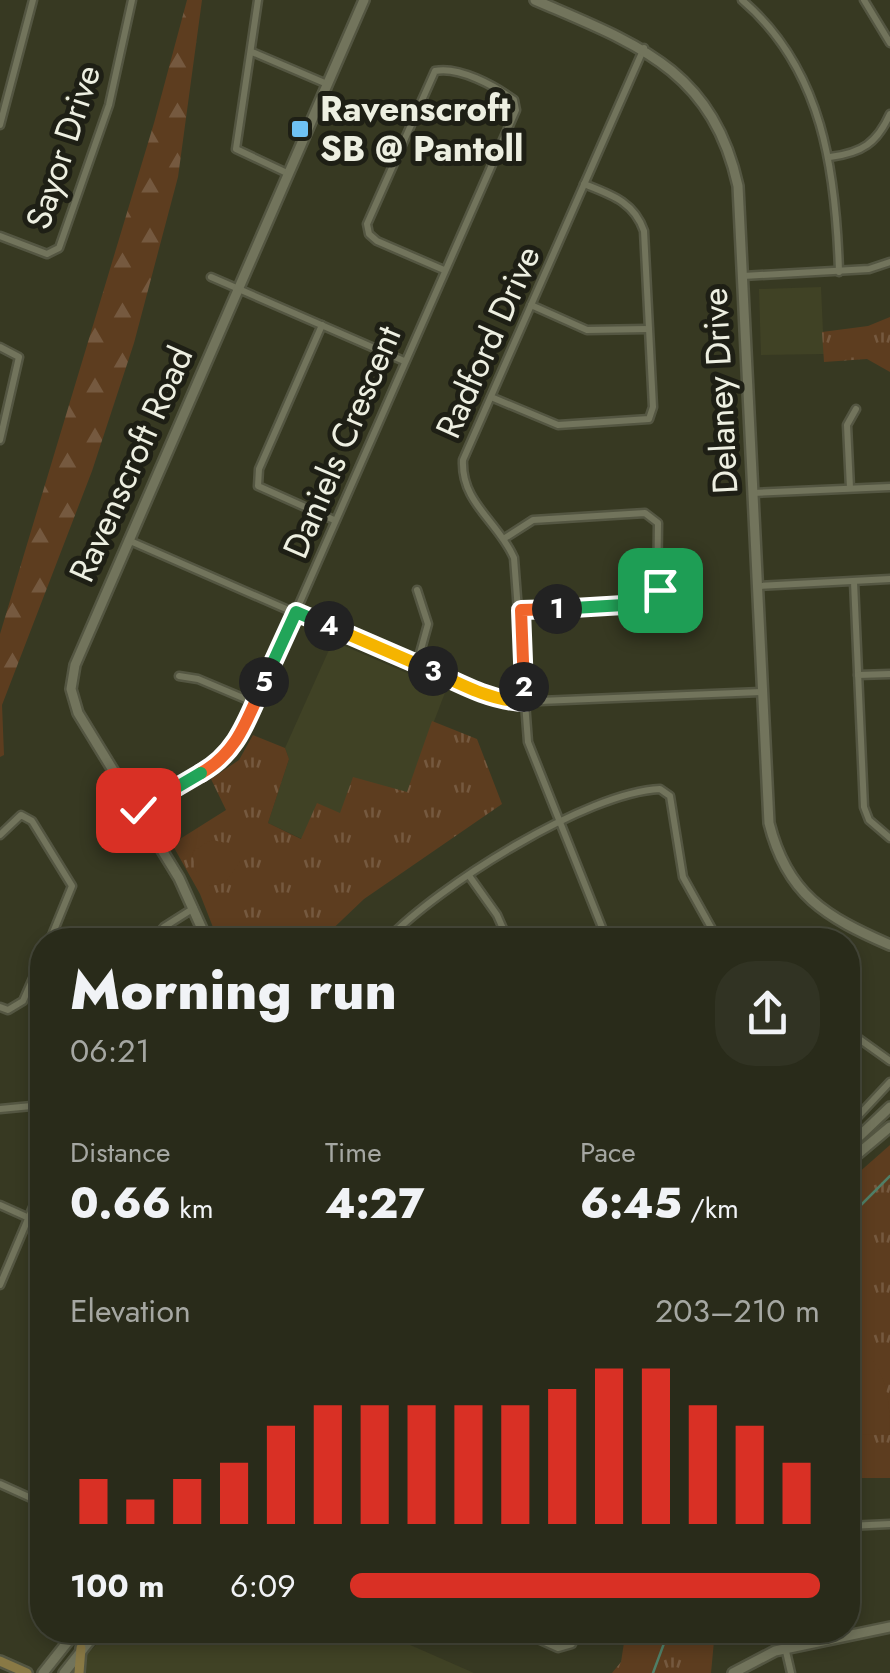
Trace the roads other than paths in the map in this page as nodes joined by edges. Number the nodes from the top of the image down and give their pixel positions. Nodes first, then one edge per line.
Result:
1 (32, 0) edge
2 (132, 0) edge
3 (258, 0) edge
4 (364, 0) edge
5 (534, 0) edge
6 (742, 0) edge
7 (864, 0) edge
8 (890, 44) edge
9 (644, 48) junction
10 (252, 52) junction
11 (327, 84) junction
12 (890, 114) edge
13 (0, 125) edge
14 (830, 157) junction
15 (289, 174) junction
16 (584, 184) junction
17 (0, 236) edge
18 (890, 262) edge
19 (444, 270) junction
20 (839, 272) junction
21 (742, 276) junction
22 (210, 277) dead end
23 (238, 288) junction
24 (531, 306) junction
25 (322, 325) junction
26 (648, 329) junction
27 (0, 347) edge
28 (404, 362) junction
29 (491, 397) junction
30 (856, 409) dead end
31 (0, 440) edge
32 (890, 487) edge
33 (850, 488) junction
34 (753, 493) junction
35 (334, 520) junction
36 (505, 538) junction
37 (127, 539) junction
38 (890, 579) edge
39 (854, 582) junction
40 (758, 586) junction
41 (417, 590) dead end
42 (521, 610) junction
43 (296, 612) junction
44 (417, 664) junction
45 (890, 674) edge
46 (858, 675) junction
47 (178, 676) dead end
48 (761, 692) junction
49 (525, 702) junction
50 (255, 703) junction
51 (138, 810) junction
52 (560, 822) junction
53 (0, 836) edge
54 (890, 838) edge
55 (470, 877) junction
56 (194, 908) junction
57 (55, 928) edge
58 (163, 928) edge
59 (202, 928) edge
60 (403, 928) edge
61 (503, 928) edge
62 (602, 928) edge
63 (711, 928) edge
64 (850, 928) edge
65 (860, 932) edge
66 (890, 946) edge
67 (30, 982) edge
68 (0, 1007) edge
69 (860, 1040) edge
70 (890, 1061) edge
71 (890, 1082) edge
72 (30, 1107) edge
73 (890, 1107) edge
74 (0, 1109) edge
75 (860, 1114) edge
76 (890, 1127) edge
77 (860, 1136) edge
78 (860, 1152) edge
79 (0, 1205) edge
80 (29, 1218) joint
81 (0, 1285) edge
82 (0, 1484) edge
83 (30, 1498) edge
84 (890, 1524) edge
85 (860, 1525) edge
86 (890, 1629) edge
87 (860, 1634) edge
88 (67, 1643) edge
89 (86, 1643) edge
90 (547, 1643) edge
91 (572, 1643) edge
92 (784, 1643) edge
93 (813, 1643) edge
94 (81, 1648) junction
95 (785, 1648) junction
96 (0, 1661) edge
97 (27, 1673) edge
98 (43, 1673) edge
99 (64, 1673) edge
100 (78, 1673) edge
101 (734, 1673) edge
102 (790, 1673) edge

1 - 13 street
2 - 17 street, Sayor Drive
3 - 10 street
4 - 11 street, Ravenscroft Road
5 - 9 street, Delaney Drive
6 - 14 street
7 - 8 street
9 - 16 street, Radford Drive
9 - 21 street, Delaney Drive
10 - 11 street
10 - 15 street
11 - 15 street, Ravenscroft Road
12 - 14 street
14 - 20 street
15 - 23 street, Ravenscroft Road
16 - 24 street, Radford Drive
16 - 26 street
18 - 20 street
19 - 19 street, Daniels Crescent
19 - 28 street, Daniels Crescent
20 - 21 street
21 - 34 street, Delaney Drive
22 - 23 street
23 - 25 street
23 - 37 street, Ravenscroft Road
24 - 26 street
24 - 29 street, Radford Drive
25 - 28 street
25 - 35 street
26 - 29 street
27 - 31 street
28 - 35 street, Daniels Crescent
29 - 36 street, Radford Drive
30 - 33 street
32 - 33 street
33 - 34 street
34 - 40 street, Delaney Drive
35 - 43 street, Daniels Crescent
36 - 42 street, Radford Drive
36 - 42 street
37 - 43 street
37 - 51 street, Ravenscroft Road
38 - 39 street
39 - 40 street
39 - 46 street
40 - 48 street, Delaney Drive
41 - 44 street
42 - 49 street, Radford Drive
43 - 44 street
43 - 50 street, Daniels Crescent
44 - 49 street
45 - 46 street
46 - 54 street
47 - 50 street
48 - 49 street
48 - 64 street, Delaney Drive
49 - 52 street, Radford Drive
50 - 51 street, Daniels Crescent
51 - 56 street, Ravenscroft Road
52 - 55 street
52 - 62 street, Radford Drive
52 - 63 street
53 - 57 street
55 - 60 street
55 - 61 street
56 - 58 street
56 - 59 street, Ravenscroft Road
65 - 66 street, Delaney Drive
67 - 68 street
69 - 70 street
71 - 75 street
72 - 74 street
73 - 77 street
76 - 78 street
79 - 80 street
80 - 81 street
82 - 83 street
84 - 85 street
86 - 87 street
88 - 98 street
89 - 94 street
90 - 91 street
92 - 95 street
93 - 95 street
94 - 99 street
94 - 100 main road
95 - 101 street
95 - 102 street
96 - 97 main road

